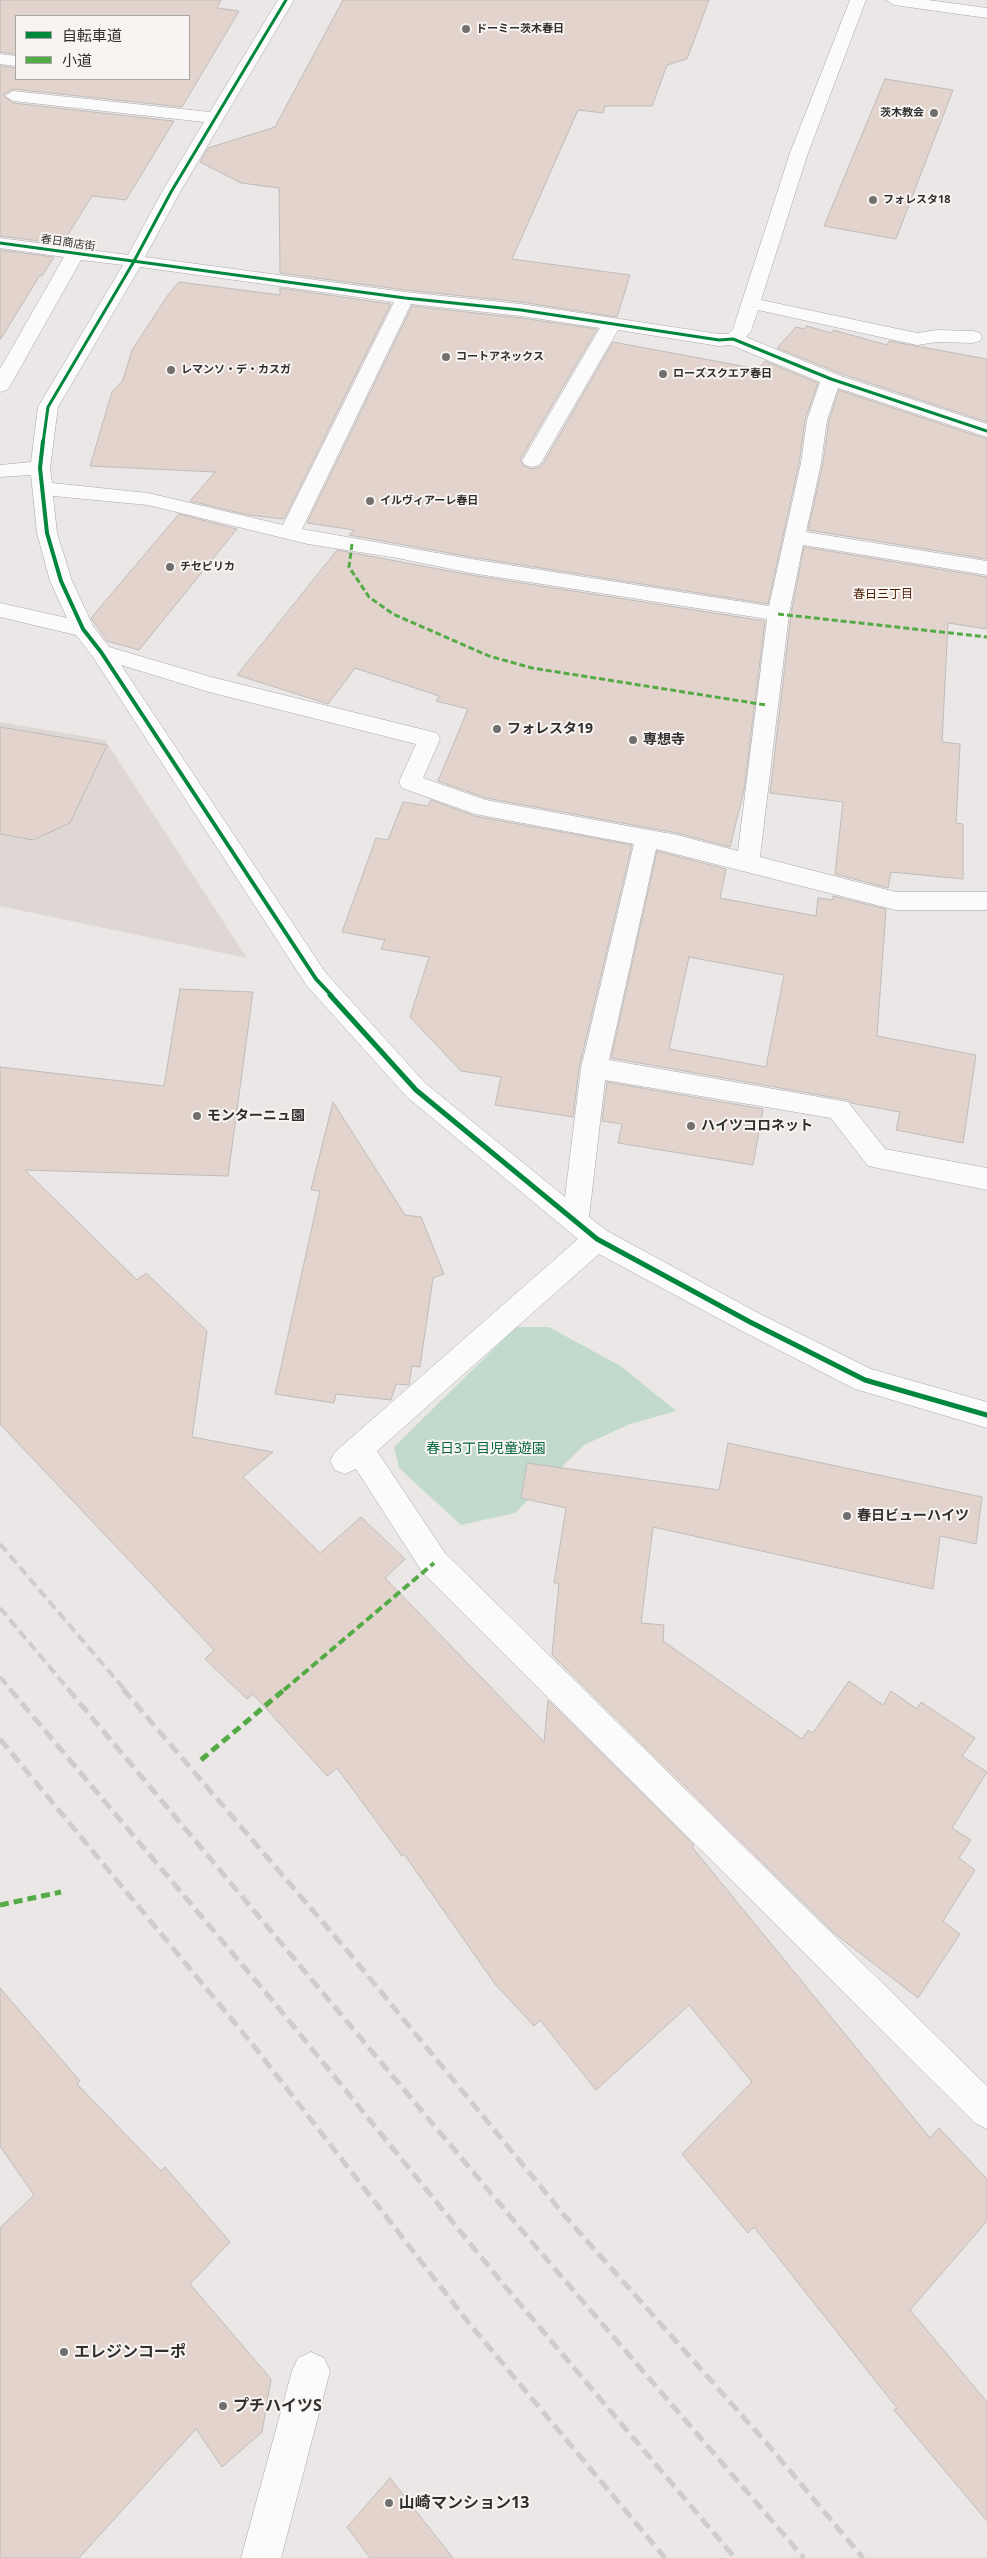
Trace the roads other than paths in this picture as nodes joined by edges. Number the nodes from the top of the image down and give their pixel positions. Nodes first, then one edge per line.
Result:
1 (286, 0) edge
2 (858, 0) edge
3 (896, 0) edge
4 (987, 13) edge
5 (0, 59) edge
6 (15, 61) edge
7 (13, 96) dead end
8 (215, 118) junction
9 (0, 243) edge
10 (76, 253) junction
11 (132, 263) junction
12 (405, 298) junction
13 (751, 303) junction
14 (612, 324) junction
15 (973, 337) dead end
16 (733, 339) junction
17 (831, 379) junction
18 (1, 382) edge
19 (987, 431) edge
20 (532, 460) dead end
21 (0, 471) edge
22 (41, 478) junction
23 (290, 532) junction
24 (795, 537) junction
25 (987, 568) edge
26 (0, 610) edge
27 (778, 614) junction
28 (83, 629) junction
29 (101, 652) junction
30 (647, 838) junction
31 (748, 862) junction
32 (987, 900) edge
33 (594, 1068) junction
34 (987, 1179) edge
35 (575, 1221) junction
36 (596, 1239) junction
37 (987, 1414) edge
38 (987, 2110) edge
39 (311, 2371) dead end
40 (261, 2558) edge

1 - 8 street
2 - 13 street
3 - 4 street
5 - 6 street
7 - 8 street
8 - 11 street
9 - 10 street, 春日商店街
10 - 11 street, 春日商店街
10 - 18 street
11 - 12 street, 春日商店街
11 - 22 street
12 - 14 street, 春日商店街
12 - 23 street
13 - 15 street
13 - 16 street
14 - 16 street, 春日商店街
14 - 20 street
16 - 17 street
17 - 19 street
17 - 24 street
21 - 22 street
22 - 23 street
22 - 28 street
23 - 27 street
24 - 25 street
24 - 27 street
26 - 28 street
27 - 31 street
28 - 29 street
29 - 30 street
29 - 35 street
30 - 31 street
30 - 33 street
31 - 32 street
33 - 34 street
33 - 35 street
35 - 36 street
36 - 37 street
36 - 38 street
39 - 40 street

